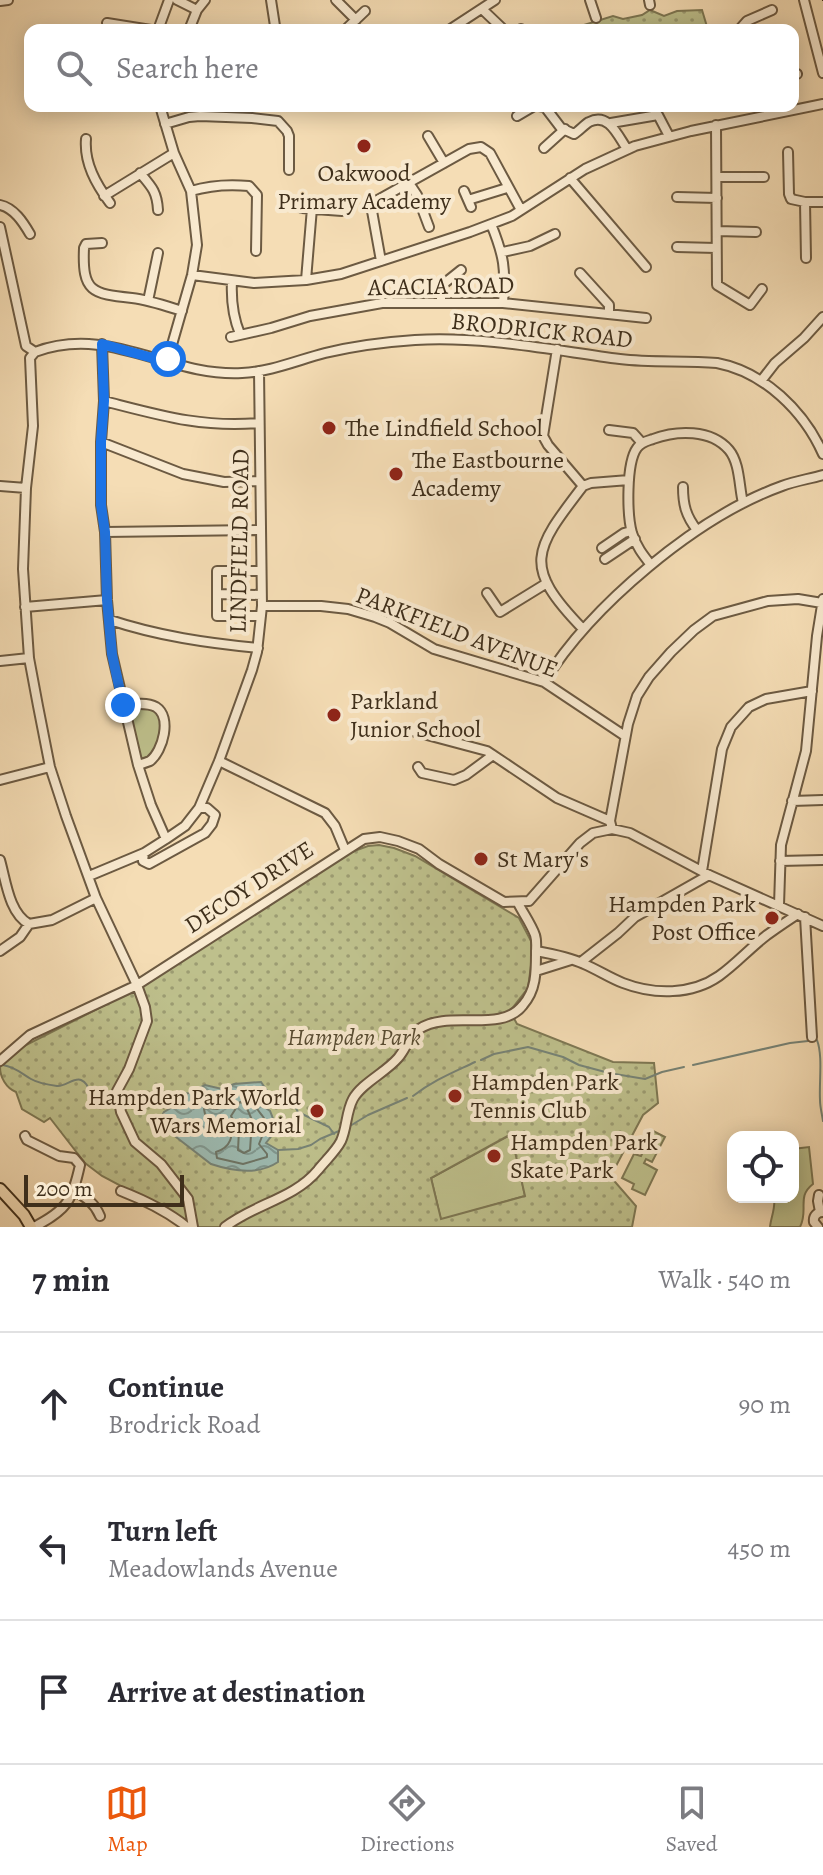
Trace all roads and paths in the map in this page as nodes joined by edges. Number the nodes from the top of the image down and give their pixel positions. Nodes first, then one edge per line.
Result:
1 (8, 0) edge
2 (169, 0) edge
3 (177, 0) edge
4 (205, 0) edge
5 (271, 0) edge
6 (336, 0) edge
7 (495, 0) edge
8 (590, 0) edge
9 (804, 0) edge
10 (0, 1) edge
11 (482, 9) junction
12 (197, 10) junction
13 (772, 10) dead end
14 (365, 11) dead end
15 (596, 18) dead end
16 (356, 20) junction
17 (107, 23) dead end
18 (113, 24) edge
19 (160, 24) edge
20 (191, 24) edge
21 (275, 24) edge
22 (352, 24) edge
23 (458, 24) edge
24 (498, 24) edge
25 (744, 24) edge
26 (823, 73) edge
27 (823, 104) edge
28 (799, 109) edge
29 (162, 112) edge
30 (527, 112) edge
31 (546, 112) edge
32 (756, 112) edge
33 (782, 112) edge
34 (517, 116) dead end
35 (757, 117) junction
36 (611, 123) junction
37 (165, 124) junction
38 (716, 125) junction
39 (565, 129) junction
40 (428, 136) dead end
41 (669, 136) junction
42 (88, 144) dead end
43 (544, 148) dead end
44 (627, 149) junction
45 (788, 152) dead end
46 (174, 153) junction
47 (444, 163) junction
48 (289, 170) dead end
49 (140, 173) junction
50 (717, 177) junction
51 (764, 177) dead end
52 (570, 178) junction
53 (409, 183) junction
54 (507, 188) junction
55 (191, 191) junction
56 (464, 191) dead end
57 (677, 197) dead end
58 (717, 198) junction
59 (805, 202) junction
60 (823, 202) edge
61 (0, 205) edge
62 (158, 210) dead end
63 (521, 210) junction
64 (342, 211) dead end
65 (491, 224) junction
66 (0, 227) edge
67 (429, 227) dead end
68 (717, 231) junction
69 (756, 232) dead end
70 (30, 234) dead end
71 (555, 234) dead end
72 (102, 243) dead end
73 (677, 247) dead end
74 (716, 248) junction
75 (256, 251) dead end
76 (503, 252) junction
77 (155, 258) dead end
78 (806, 258) dead end
79 (381, 261) junction
80 (646, 267) dead end
81 (461, 270) dead end
82 (580, 273) dead end
83 (192, 275) junction
84 (306, 280) junction
85 (232, 281) junction
86 (762, 289) dead end
87 (148, 301) junction
88 (441, 302) junction
89 (503, 303) junction
90 (182, 311) junction
91 (609, 314) junction
92 (823, 317) edge
93 (646, 318) dead end
94 (102, 344) junction
95 (557, 349) junction
96 (35, 352) junction
97 (167, 362) junction
98 (259, 371) junction
99 (761, 381) junction
100 (104, 401) junction
101 (259, 423) junction
102 (609, 430) dead end
103 (101, 442) junction
104 (642, 443) junction
105 (823, 454) edge
106 (823, 475) edge
107 (629, 480) junction
108 (260, 481) junction
109 (0, 486) edge
110 (583, 486) junction
111 (683, 487) dead end
112 (26, 488) junction
113 (743, 503) junction
114 (261, 530) junction
115 (697, 530) junction
116 (105, 532) junction
117 (633, 535) junction
118 (602, 548) dead end
119 (605, 559) dead end
120 (651, 565) junction
121 (261, 571) junction
122 (547, 583) junction
123 (487, 593) dead end
124 (217, 594) junction
125 (261, 595) junction
126 (107, 600) junction
127 (822, 601) edge
128 (262, 606) junction
129 (25, 607) junction
130 (261, 616) junction
131 (110, 620) junction
132 (583, 629) junction
133 (258, 648) junction
134 (29, 658) junction
135 (0, 661) edge
136 (544, 682) junction
137 (812, 691) junction
138 (123, 705) junction
139 (412, 731) dead end
140 (625, 736) junction
141 (493, 755) junction
142 (219, 761) junction
143 (138, 765) junction
144 (0, 767) edge
145 (50, 767) junction
146 (418, 767) dead end
147 (2, 780) edge
148 (823, 800) edge
149 (792, 801) junction
150 (199, 808) junction
151 (611, 825) junction
152 (166, 839) junction
153 (345, 850) junction
154 (144, 853) junction
155 (0, 860) edge
156 (823, 860) edge
157 (780, 861) junction
158 (706, 873) junction
159 (89, 876) junction
160 (96, 898) junction
161 (518, 903) junction
162 (779, 905) junction
163 (801, 916) junction
164 (29, 924) junction
165 (823, 926) edge
166 (0, 951) edge
167 (536, 951) junction
168 (577, 961) junction
169 (536, 971) junction
170 (137, 985) junction
171 (812, 1037) dead end
172 (0, 1061) edge
173 (25, 1136) dead end
174 (0, 1189) edge
175 (73, 1191) junction
176 (121, 1191) dead end
177 (819, 1195) dead end
178 (822, 1212) edge
179 (100, 1216) dead end
180 (32, 1227) edge
181 (187, 1227) edge
182 (193, 1227) edge
183 (225, 1227) edge
184 (818, 1227) edge

1 - 10 street
2 - 19 street
3 - 12 street
4 - 12 street
5 - 21 street
6 - 16 street
7 - 11 street
8 - 15 street
9 - 26 street
11 - 23 street
11 - 24 street
12 - 20 street
13 - 25 street
14 - 16 street
16 - 22 street
17 - 18 street
27 - 28 street
29 - 37 street
30 - 34 street
31 - 39 street
32 - 35 street
33 - 35 street
35 - 38 street
36 - 39 street
36 - 41 street
36 - 44 street
37 - 46 street
37 - 48 street
38 - 41 street
38 - 50 street
39 - 43 street
40 - 47 street
41 - 44 street
42 - 49 street
44 - 52 street
45 - 59 street
46 - 49 street
46 - 55 street
47 - 53 street
47 - 54 street
49 - 62 street
50 - 51 street
50 - 58 street
52 - 63 street
52 - 80 street
53 - 67 street
53 - 79 street
54 - 56 street
54 - 63 street
55 - 75 street
55 - 83 street
57 - 58 street
58 - 68 street
59 - 60 street
59 - 78 street
61 - 70 street
63 - 65 street
64 - 84 street
65 - 76 street
65 - 79 street
66 - 96 street
68 - 69 street
68 - 74 street
71 - 76 street
72 - 87 street
73 - 74 street
74 - 86 street
76 - 89 street
77 - 87 street
79 - 84 street
81 - 88 street
82 - 91 street
83 - 85 street
83 - 90 street
84 - 85 street
85 - 88 street, ACACIA ROAD
87 - 90 street
88 - 89 street, ACACIA ROAD
89 - 91 street, ACACIA ROAD
90 - 97 street
91 - 93 street, ACACIA ROAD
92 - 99 street
94 - 96 street, BRODRICK ROAD
94 - 97 street, BRODRICK ROAD
94 - 100 street
95 - 98 street, BRODRICK ROAD
95 - 99 street, BRODRICK ROAD
95 - 110 street
96 - 112 street
97 - 98 street, BRODRICK ROAD
98 - 101 street, LINDFIELD ROAD
99 - 105 street, BRODRICK ROAD
100 - 101 street
100 - 103 street
101 - 108 street, LINDFIELD ROAD
102 - 104 street
103 - 108 street
103 - 116 street
104 - 107 street
104 - 113 street
106 - 113 street
107 - 110 street
107 - 117 street
108 - 114 street, LINDFIELD ROAD
109 - 112 street
110 - 122 street
111 - 115 street
112 - 129 street
113 - 115 street
114 - 116 street
114 - 121 street, LINDFIELD ROAD
115 - 120 street
116 - 126 street
117 - 118 street
117 - 119 street
117 - 120 street
120 - 132 street
121 - 124 street
121 - 125 street, LINDFIELD ROAD
122 - 123 street
122 - 132 street
124 - 125 street
124 - 130 street
125 - 128 street, LINDFIELD ROAD
126 - 129 street
126 - 131 street
127 - 137 street
127 - 140 street
128 - 130 street, LINDFIELD ROAD
128 - 136 street, PARKFIELD AVENUE
129 - 134 street
130 - 133 street, LINDFIELD ROAD
131 - 133 street
131 - 138 street
132 - 136 street
133 - 142 street, LINDFIELD ROAD
134 - 135 street
134 - 145 street
136 - 140 street, PARKFIELD AVENUE
137 - 149 street
137 - 158 street
138 - 143 street
138 - 143 street
139 - 141 street
140 - 151 street
141 - 146 street
141 - 151 street
142 - 150 street, LINDFIELD ROAD
142 - 153 street
143 - 152 street
144 - 147 street
145 - 147 street
145 - 159 street
148 - 149 street
149 - 157 street
150 - 152 street, LINDFIELD ROAD
150 - 154 street
151 - 158 street
151 - 161 street
152 - 154 street, LINDFIELD ROAD
153 - 161 street, DECOY DRIVE
153 - 170 street, DECOY DRIVE
154 - 159 street, LINDFIELD ROAD
155 - 164 street
156 - 157 street
157 - 162 street
158 - 162 street
158 - 168 street
159 - 160 street
160 - 164 street
160 - 170 street
161 - 167 street
162 - 163 street
163 - 165 street
163 - 168 street
163 - 171 street
164 - 166 street
167 - 168 street
167 - 169 street
168 - 169 street
169 - 183 street
170 - 172 street, DECOY DRIVE
170 - 182 street
173 - 175 street
174 - 180 main road
175 - 179 street
175 - 180 street
176 - 181 street
177 - 178 street
178 - 184 street

